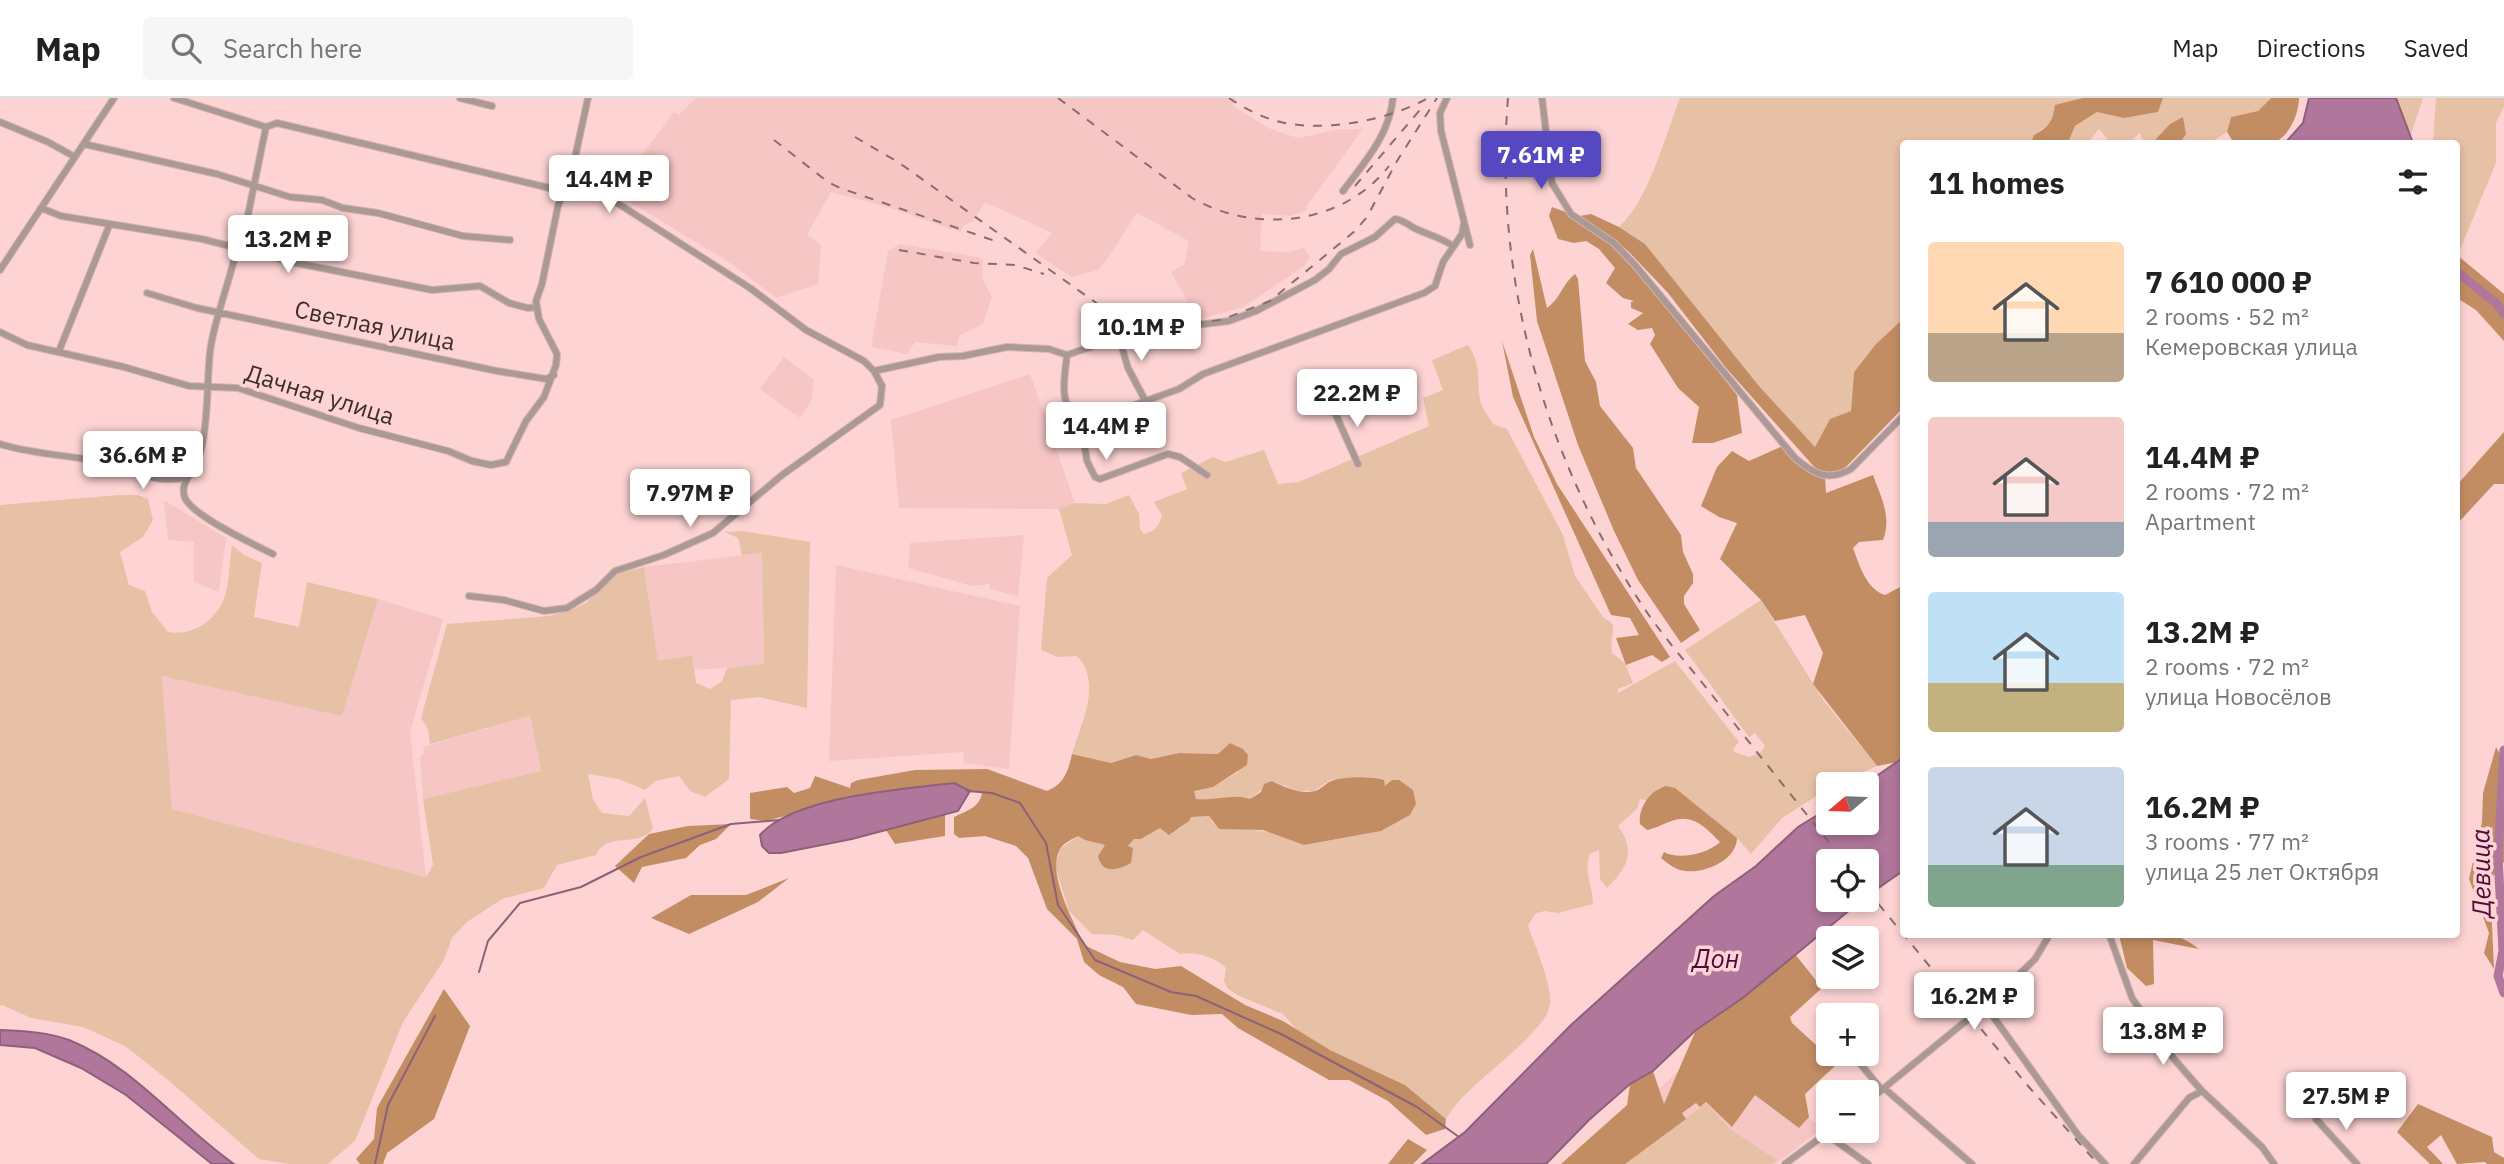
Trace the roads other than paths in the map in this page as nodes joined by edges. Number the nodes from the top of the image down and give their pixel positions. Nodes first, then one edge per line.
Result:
1 (114, 98) edge
2 (174, 98) edge
3 (460, 98) edge
4 (588, 98) edge
5 (1393, 98) edge
6 (1447, 98) edge
7 (1542, 98) edge
8 (492, 106) dead end
9 (0, 122) edge
10 (266, 127) junction
11 (84, 144) junction
12 (75, 157) junction
13 (574, 162) junction
14 (252, 185) junction
15 (562, 191) junction
16 (1343, 191) dead end
17 (41, 208) junction
18 (1464, 223) junction
19 (109, 226) junction
20 (510, 240) dead end
21 (1470, 245) dead end
22 (1453, 246) junction
23 (242, 249) junction
24 (0, 271) edge
25 (147, 293) dead end
26 (536, 307) junction
27 (220, 313) junction
28 (0, 332) edge
29 (1119, 337) junction
30 (59, 351) junction
31 (1067, 355) junction
32 (874, 371) junction
33 (554, 375) junction
34 (207, 388) junction
35 (1145, 400) junction
36 (1331, 404) dead end
37 (1900, 419) edge
38 (1081, 424) junction
39 (0, 444) edge
40 (1358, 464) dead end
41 (1207, 475) dead end
42 (188, 477) junction
43 (273, 554) dead end
44 (469, 596) dead end
45 (2048, 938) edge
46 (2110, 938) edge
47 (1985, 1005) junction
48 (1863, 1066) edge
49 (1883, 1089) junction
50 (2202, 1091) junction
51 (1879, 1092) edge
52 (2316, 1119) dead end
53 (1816, 1141) edge
54 (1842, 1143) edge
55 (1785, 1164) edge
56 (1868, 1164) edge
57 (1972, 1164) edge
58 (2105, 1164) edge
59 (2134, 1164) edge
60 (2274, 1164) edge
61 (2357, 1164) edge

1 - 11 street
2 - 10 street
3 - 8 street
4 - 13 street
5 - 16 street
6 - 18 street
7 - 37 street
9 - 12 street
10 - 14 street
10 - 15 street
11 - 12 street
11 - 14 street
12 - 17 street
13 - 15 street
13 - 32 street
14 - 20 street
14 - 23 street
15 - 26 street
17 - 19 street
17 - 24 street
18 - 21 street
18 - 22 street
19 - 23 street
19 - 30 street
22 - 29 street
22 - 35 street
23 - 26 street
23 - 27 street
25 - 27 street, Светлая улица
26 - 33 street
27 - 33 street, Светлая улица
27 - 34 street
28 - 30 street, Дачная улица
29 - 31 street
29 - 35 street
30 - 34 street, Дачная улица
31 - 32 street
31 - 38 street
32 - 44 street
33 - 34 street, Дачная улица
34 - 42 street
35 - 38 street
36 - 40 street
38 - 41 street
39 - 42 street
42 - 43 street
45 - 47 street
46 - 50 street
47 - 49 street
47 - 58 street
48 - 49 street
49 - 51 street
49 - 57 street
50 - 59 street
50 - 60 street
52 - 61 street
53 - 55 street
54 - 56 street

